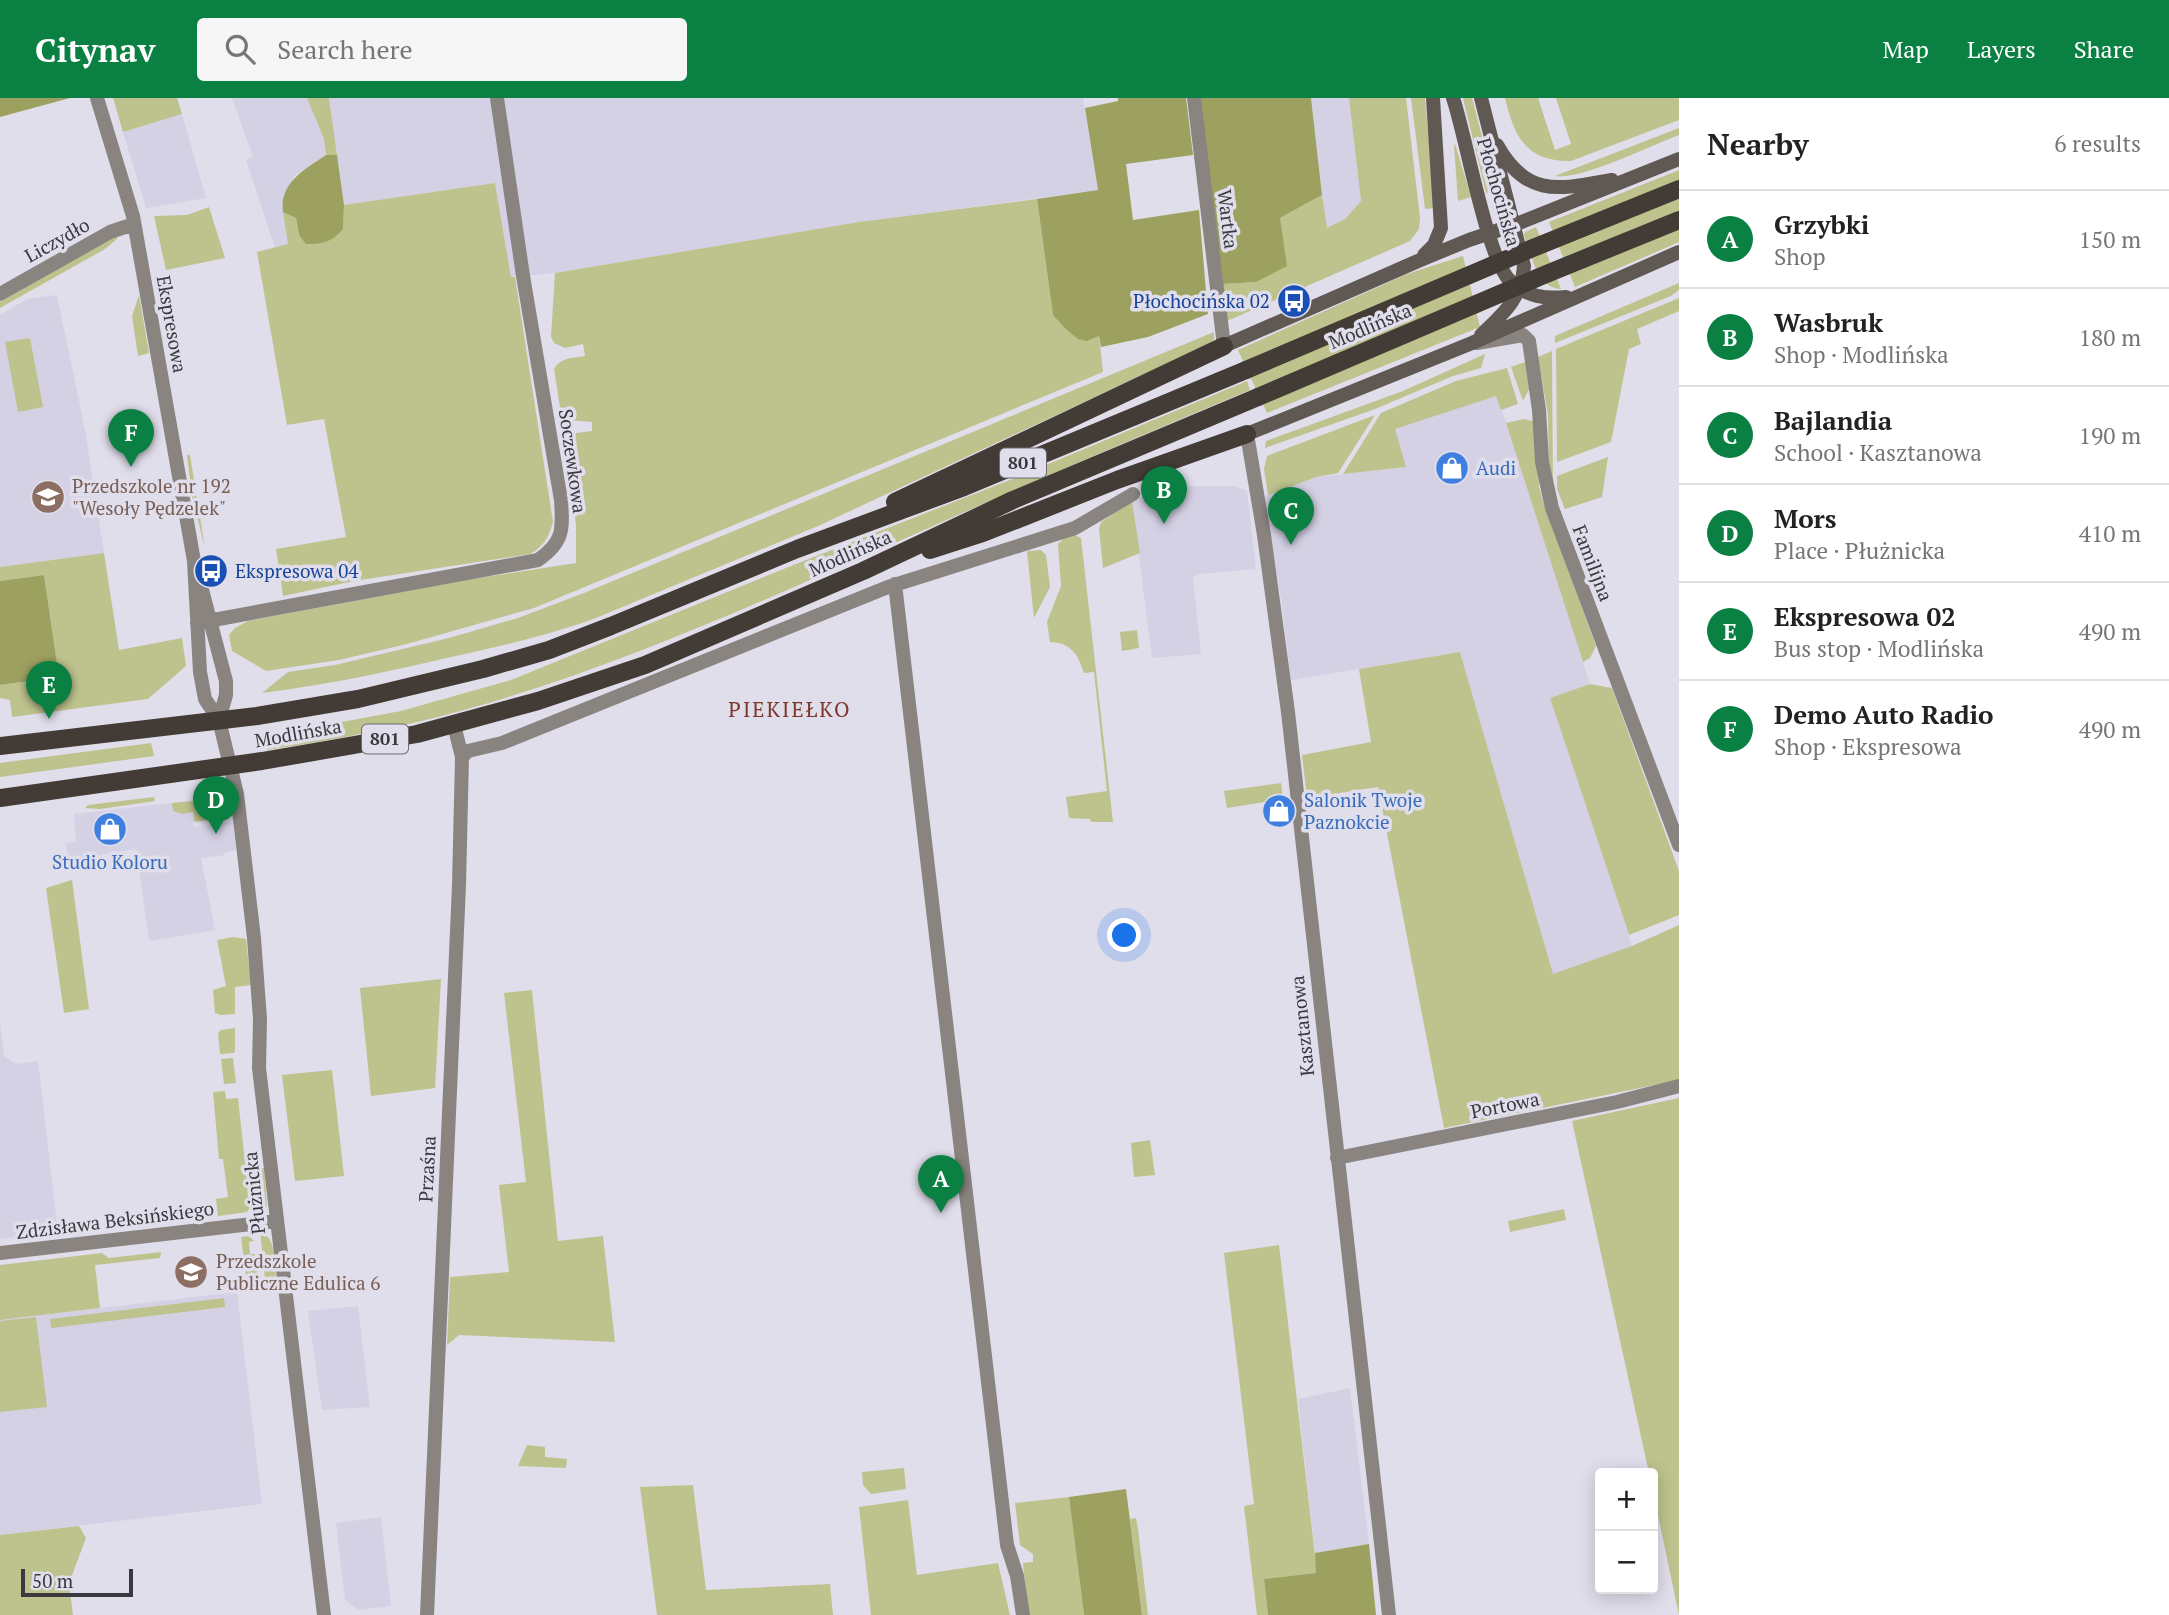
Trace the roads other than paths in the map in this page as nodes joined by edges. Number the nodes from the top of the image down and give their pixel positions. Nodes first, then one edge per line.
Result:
1 (97, 98) edge
2 (497, 98) edge
3 (1194, 98) edge
4 (1433, 98) edge
5 (1453, 98) edge
6 (1481, 98) edge
7 (1490, 132) junction
8 (1679, 159) edge
9 (1637, 176) junction
10 (1679, 189) edge
11 (1679, 220) edge
12 (134, 224) junction
13 (1514, 225) junction
14 (1489, 233) junction
15 (1679, 252) edge
16 (1418, 261) junction
17 (1520, 289) junction
18 (0, 294) edge
19 (1575, 297) junction
20 (1472, 343) junction
21 (1224, 346) junction
22 (1247, 434) junction
23 (1133, 494) dead end
24 (797, 549) junction
25 (863, 571) junction
26 (895, 584) junction
27 (204, 622) junction
28 (219, 720) junction
29 (454, 725) junction
30 (0, 747) edge
31 (461, 757) junction
32 (230, 766) junction
33 (0, 798) edge
34 (1679, 845) edge
35 (1679, 1086) edge
36 (1337, 1158) junction
37 (277, 1221) junction
38 (0, 1253) edge
39 (422, 1614) edge
40 (324, 1615) edge
41 (1023, 1615) edge
42 (1389, 1615) edge

1 - 12 street, Ekspresowa
2 - 27 street, Soczewkowa
3 - 21 street, Wartka
4 - 16 main road
5 - 14 main road, Płochocińska
6 - 7 main road, Płochocińska
7 - 9 main road, Płochocińska
7 - 13 main road, Płochocińska
8 - 9 main road, Modlińska
9 - 13 main road, Modlińska
10 - 24 main road, Modlińska / 801, bridge
11 - 25 main road, Modlińska / 801, bridge
12 - 18 street, Liczydło
12 - 27 street, Ekspresowa
13 - 14 main road, Modlińska
13 - 17 main road, Płochocińska
14 - 16 main road, Modlińska
14 - 17 main road, Płochocińska
15 - 19 main road
16 - 21 main road, Modlińska
17 - 19 main road
17 - 20 main road
19 - 20 main road
20 - 22 main road
20 - 34 street, Familijna
21 - 24 main road
22 - 25 main road
22 - 36 street, Kasztanowa
23 - 26 street
24 - 28 main road, Modlińska / 801
25 - 29 main road, Modlińska / 801
26 - 31 street
26 - 41 street
27 - 28 street, Ekspresowa
27 - 28 street, Ekspresowa
28 - 30 main road, Modlińska / 801
28 - 32 street, Ekspresowa
29 - 31 street, Przaśna
29 - 32 main road, Modlińska / 801
31 - 39 street, Przaśna
32 - 33 main road, Modlińska / 801
32 - 37 street, Płużnicka
35 - 36 street, Portowa
36 - 42 street, Kasztanowa
37 - 38 street, Zdzisława Beksińskiego
37 - 40 street, Płużnicka

